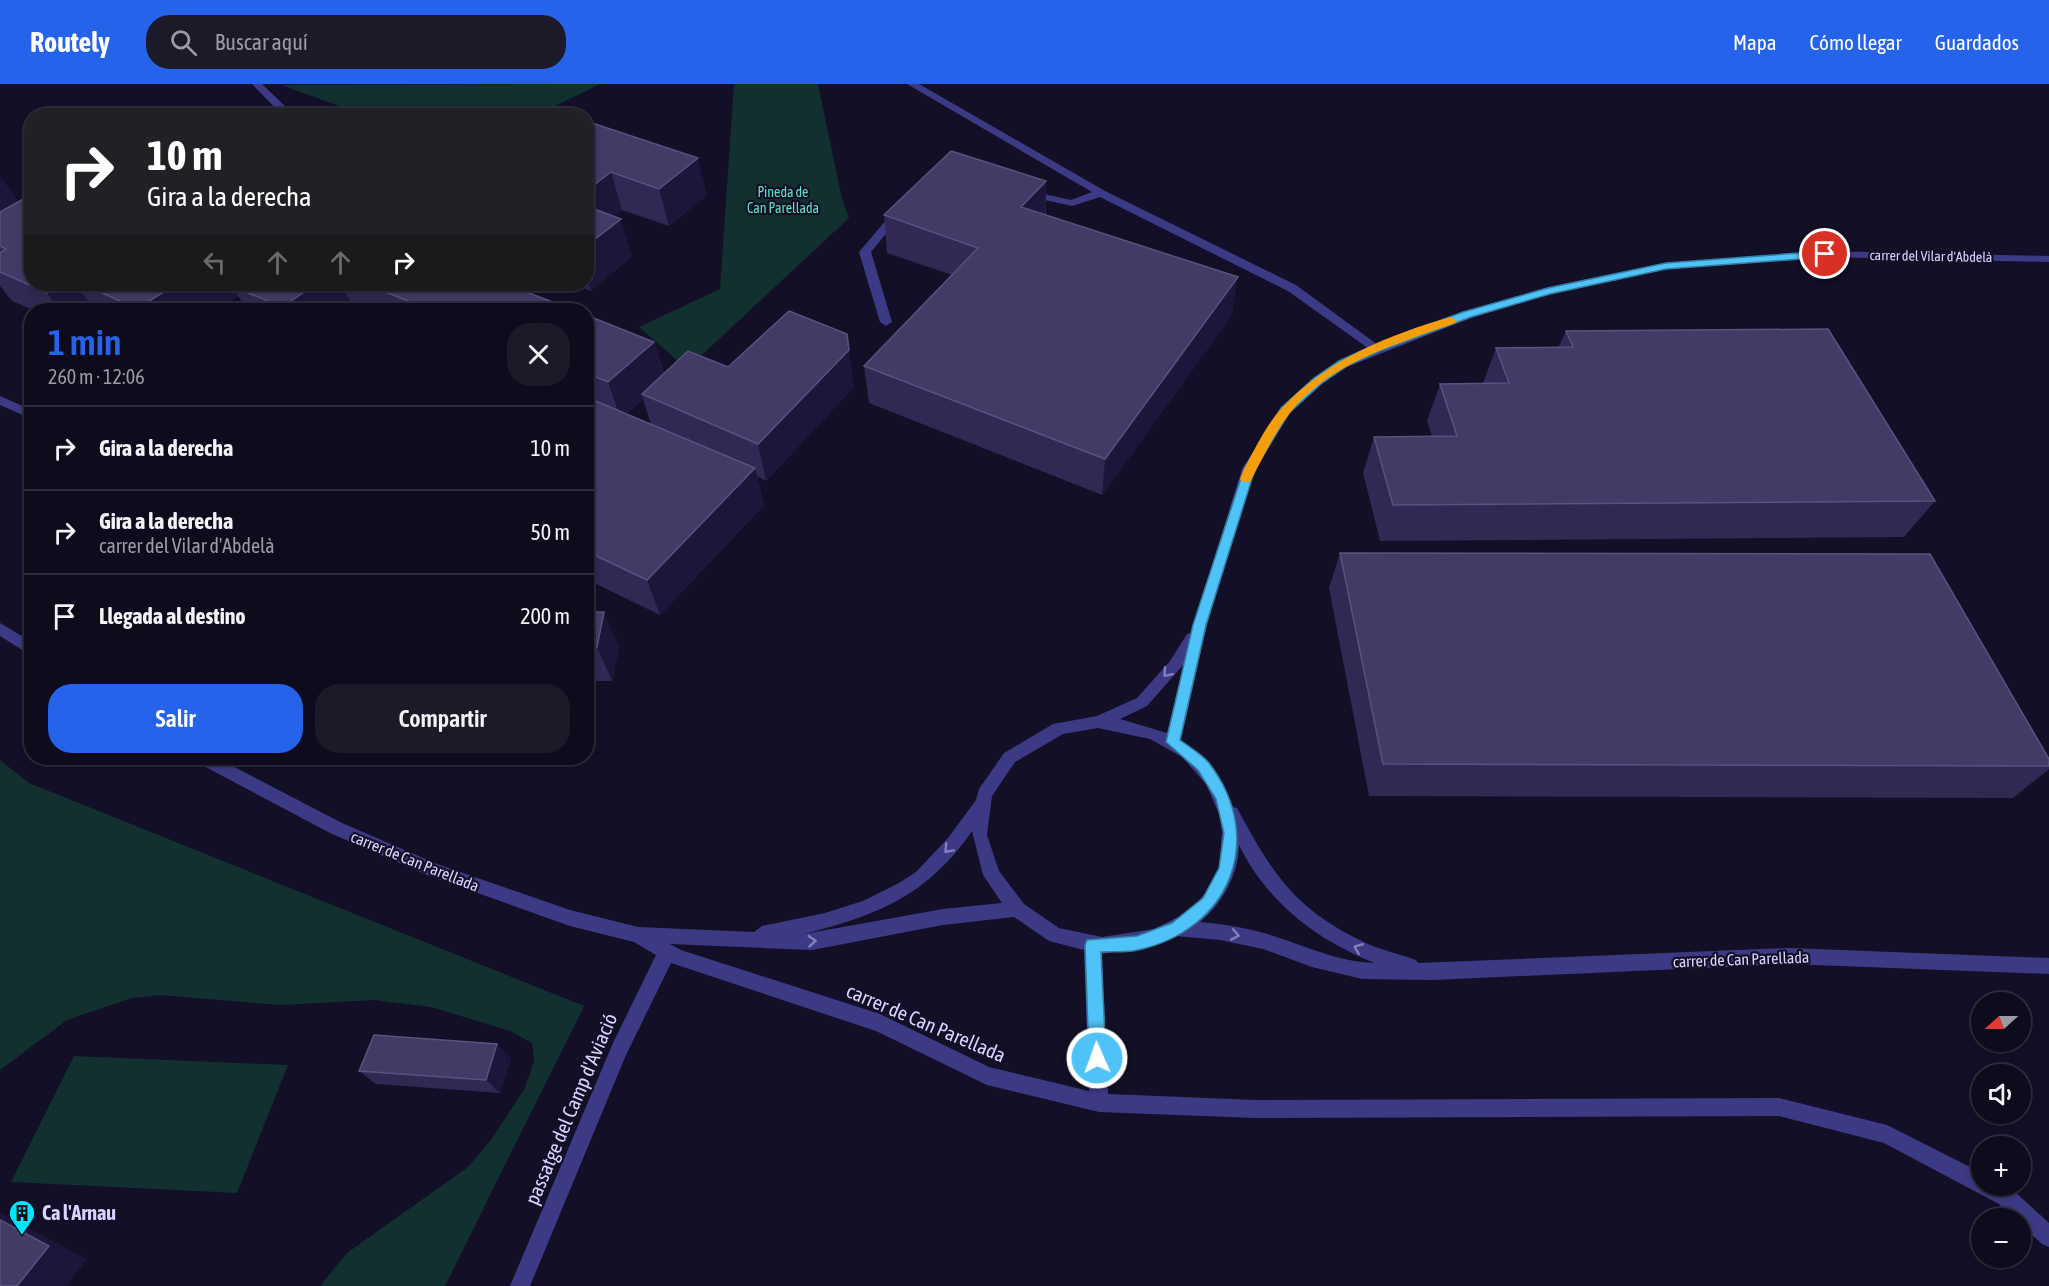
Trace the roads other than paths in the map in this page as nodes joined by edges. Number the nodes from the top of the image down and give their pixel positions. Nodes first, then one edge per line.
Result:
1 (257, 84) edge
2 (912, 84) edge
3 (281, 108) edge
4 (1014, 190) edge
5 (1101, 193) junction
6 (903, 207) edge
7 (2049, 259) edge
8 (886, 322) dead end
9 (1376, 348) junction
10 (0, 400) edge
11 (24, 411) edge
12 (1200, 625) junction
13 (0, 629) edge
14 (24, 645) edge
15 (1098, 722) junction
16 (1173, 742) junction
17 (217, 765) edge
18 (1223, 798) junction
19 (982, 802) junction
20 (1014, 909) junction
21 (1178, 928) junction
22 (638, 935) junction
23 (732, 939) junction
24 (1093, 945) junction
25 (667, 952) junction
26 (2049, 966) edge
27 (1433, 972) junction
28 (1099, 1103) junction
29 (1971, 1178) edge
30 (2004, 1196) edge
31 (2049, 1237) edge
32 (520, 1286) edge

1 - 3 street
2 - 5 street
4 - 5 street
5 - 9 street
6 - 8 street
7 - 9 street, carrer del Vilar d'Abdelà
9 - 12 street, carrer del Vilar d'Abdelà
10 - 11 street
12 -> 15 street, carrer del Vilar d'Abdelà
12 - 16 street, carrer del Vilar d'Abdelà
13 - 14 street
15 - 16 street, carrer de Can Parellada
15 - 19 street
16 - 18 street, carrer de Can Parellada
17 - 22 street, carrer de Can Parellada
18 - 21 street
27 -> 18 street, carrer de Can Parellada
19 - 20 street
19 -> 23 street, carrer de Can Parellada
23 -> 20 street, carrer de Can Parellada
20 - 24 street
21 - 24 street
21 -> 27 street, carrer de Can Parellada
22 - 23 street, carrer de Can Parellada
22 - 25 street, carrer de Can Parellada
24 - 28 street
25 - 28 street, carrer de Can Parellada
25 - 32 street, passatge del Camp d'Aviació
26 - 27 street, carrer de Can Parellada
28 - 29 street, carrer de Can Parellada
30 - 31 street, carrer de Can Parellada

